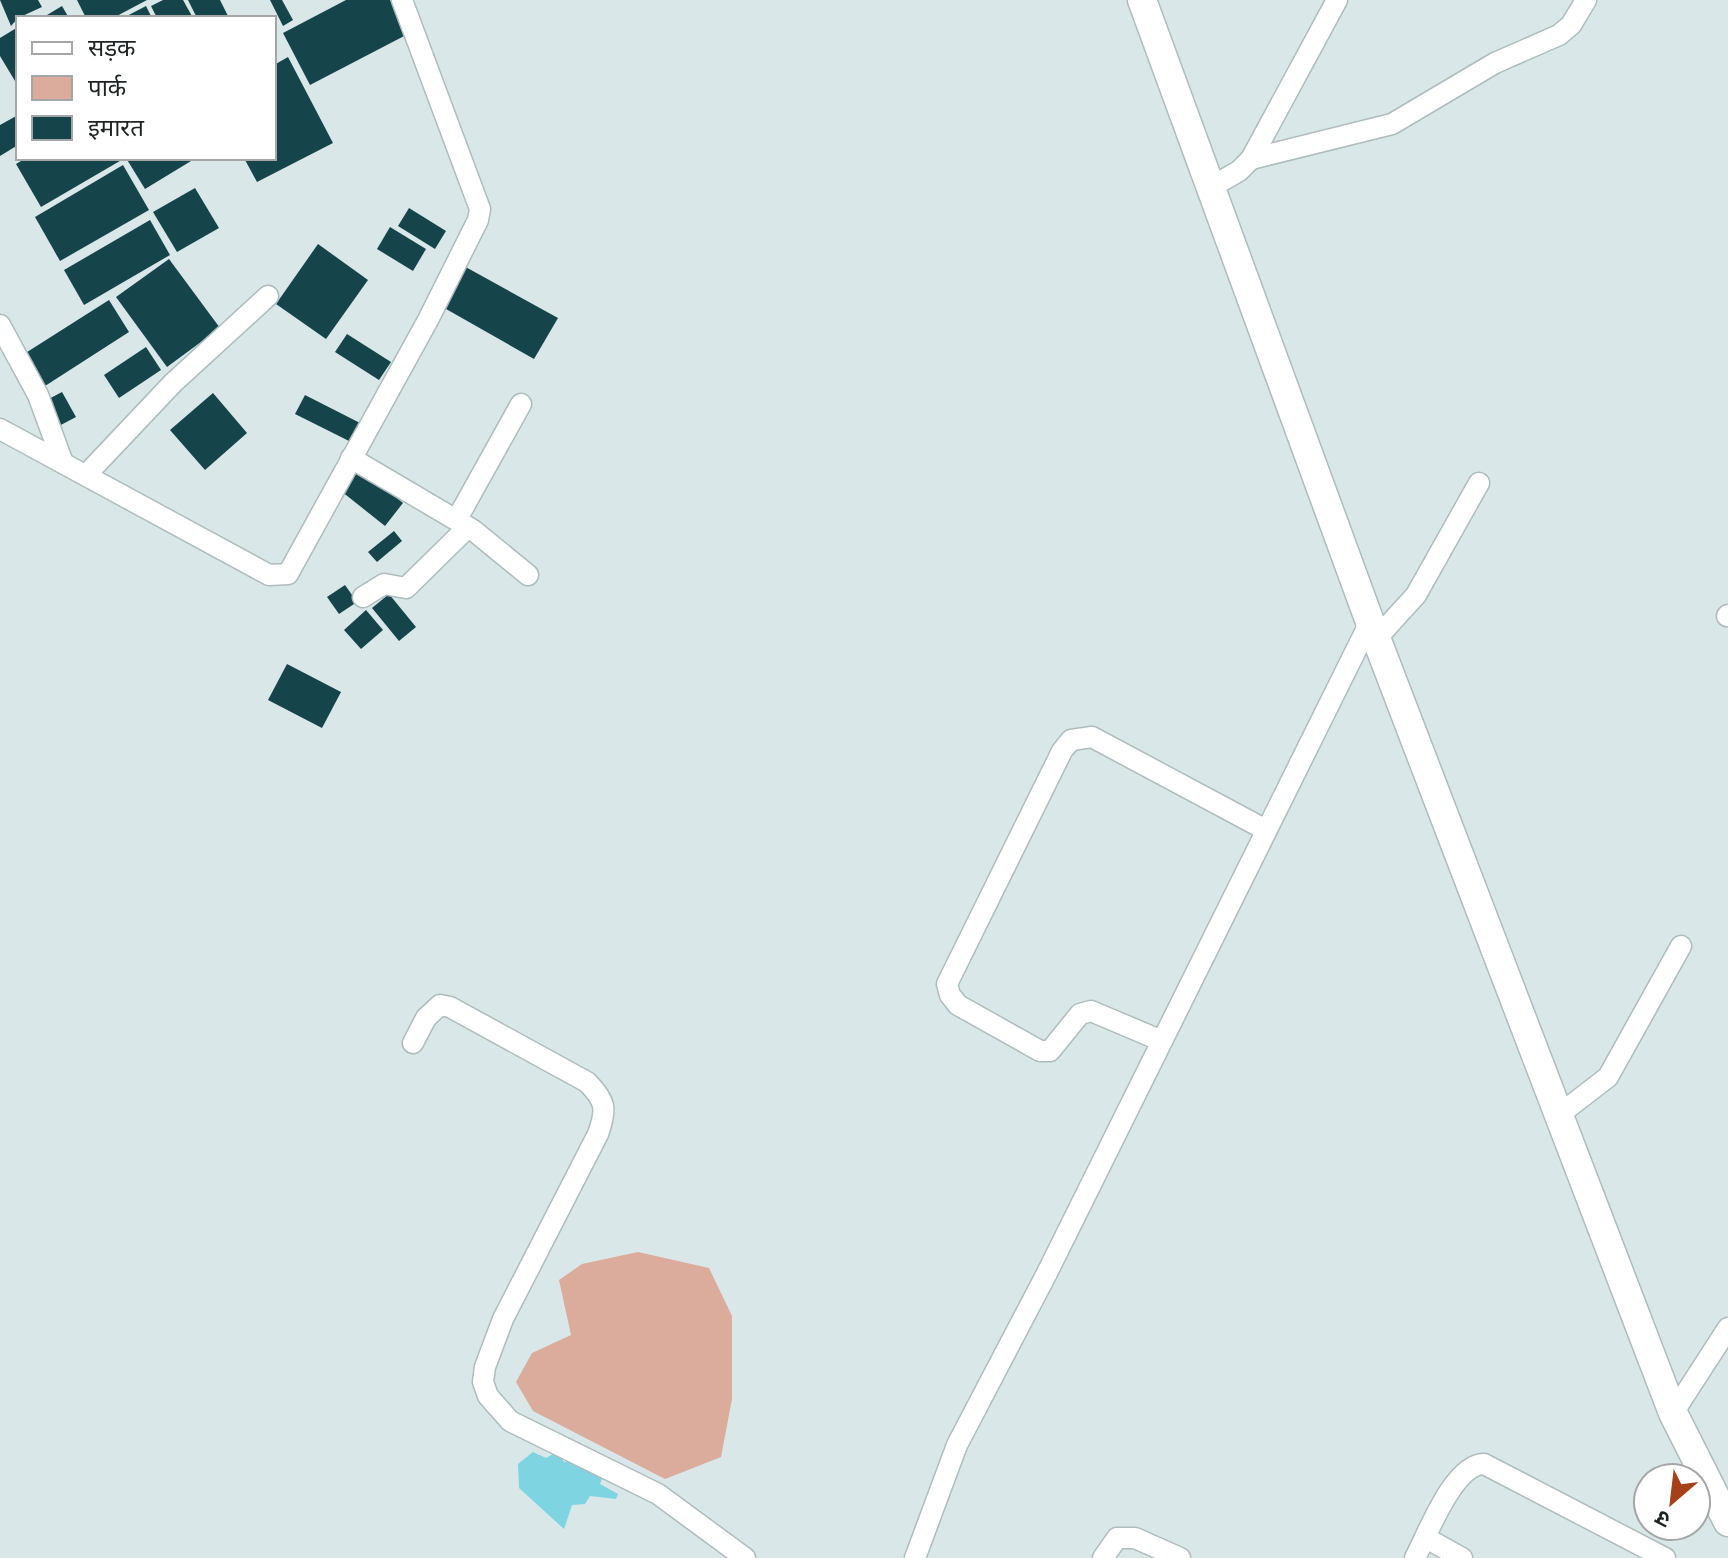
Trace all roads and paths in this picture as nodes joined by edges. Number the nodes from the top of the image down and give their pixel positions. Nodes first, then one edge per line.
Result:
1 (402, 0) edge
2 (1142, 0) edge
3 (1337, 0) edge
4 (1586, 0) edge
5 (1251, 159) junction
6 (1213, 186) junction
7 (268, 296) dead end
8 (0, 325) edge
9 (521, 404) dead end
10 (0, 429) edge
11 (351, 458) junction
12 (63, 463) junction
13 (86, 475) junction
14 (1479, 483) dead end
15 (462, 523) junction
16 (528, 575) dead end
17 (363, 597) dead end
18 (1373, 630) junction
19 (1266, 830) junction
20 (1681, 946) dead end
21 (1162, 1041) junction
22 (413, 1043) dead end
23 (1560, 1114) junction
24 (1728, 1328) edge
25 (1673, 1413) junction
26 (1728, 1522) edge
27 (1426, 1538) junction
28 (745, 1558) edge
29 (915, 1558) edge
30 (1103, 1558) edge
31 (1180, 1558) edge
32 (1415, 1558) edge
33 (1462, 1558) edge
34 (1665, 1558) edge

1 - 11 street
2 - 6 street
3 - 5 street
4 - 5 street
5 - 6 street
6 - 18 street
7 - 13 street
8 - 12 street
9 - 15 street
10 - 12 street
11 - 13 street
11 - 15 street
12 - 13 street
14 - 18 street
15 - 16 street
15 - 17 street
18 - 19 street
18 - 23 street
19 - 21 street
19 - 21 street
20 - 23 street
21 - 29 street
22 - 28 street
23 - 25 street
24 - 25 street
25 - 26 street
27 - 32 street
27 - 33 street
27 - 34 street
30 - 31 street

